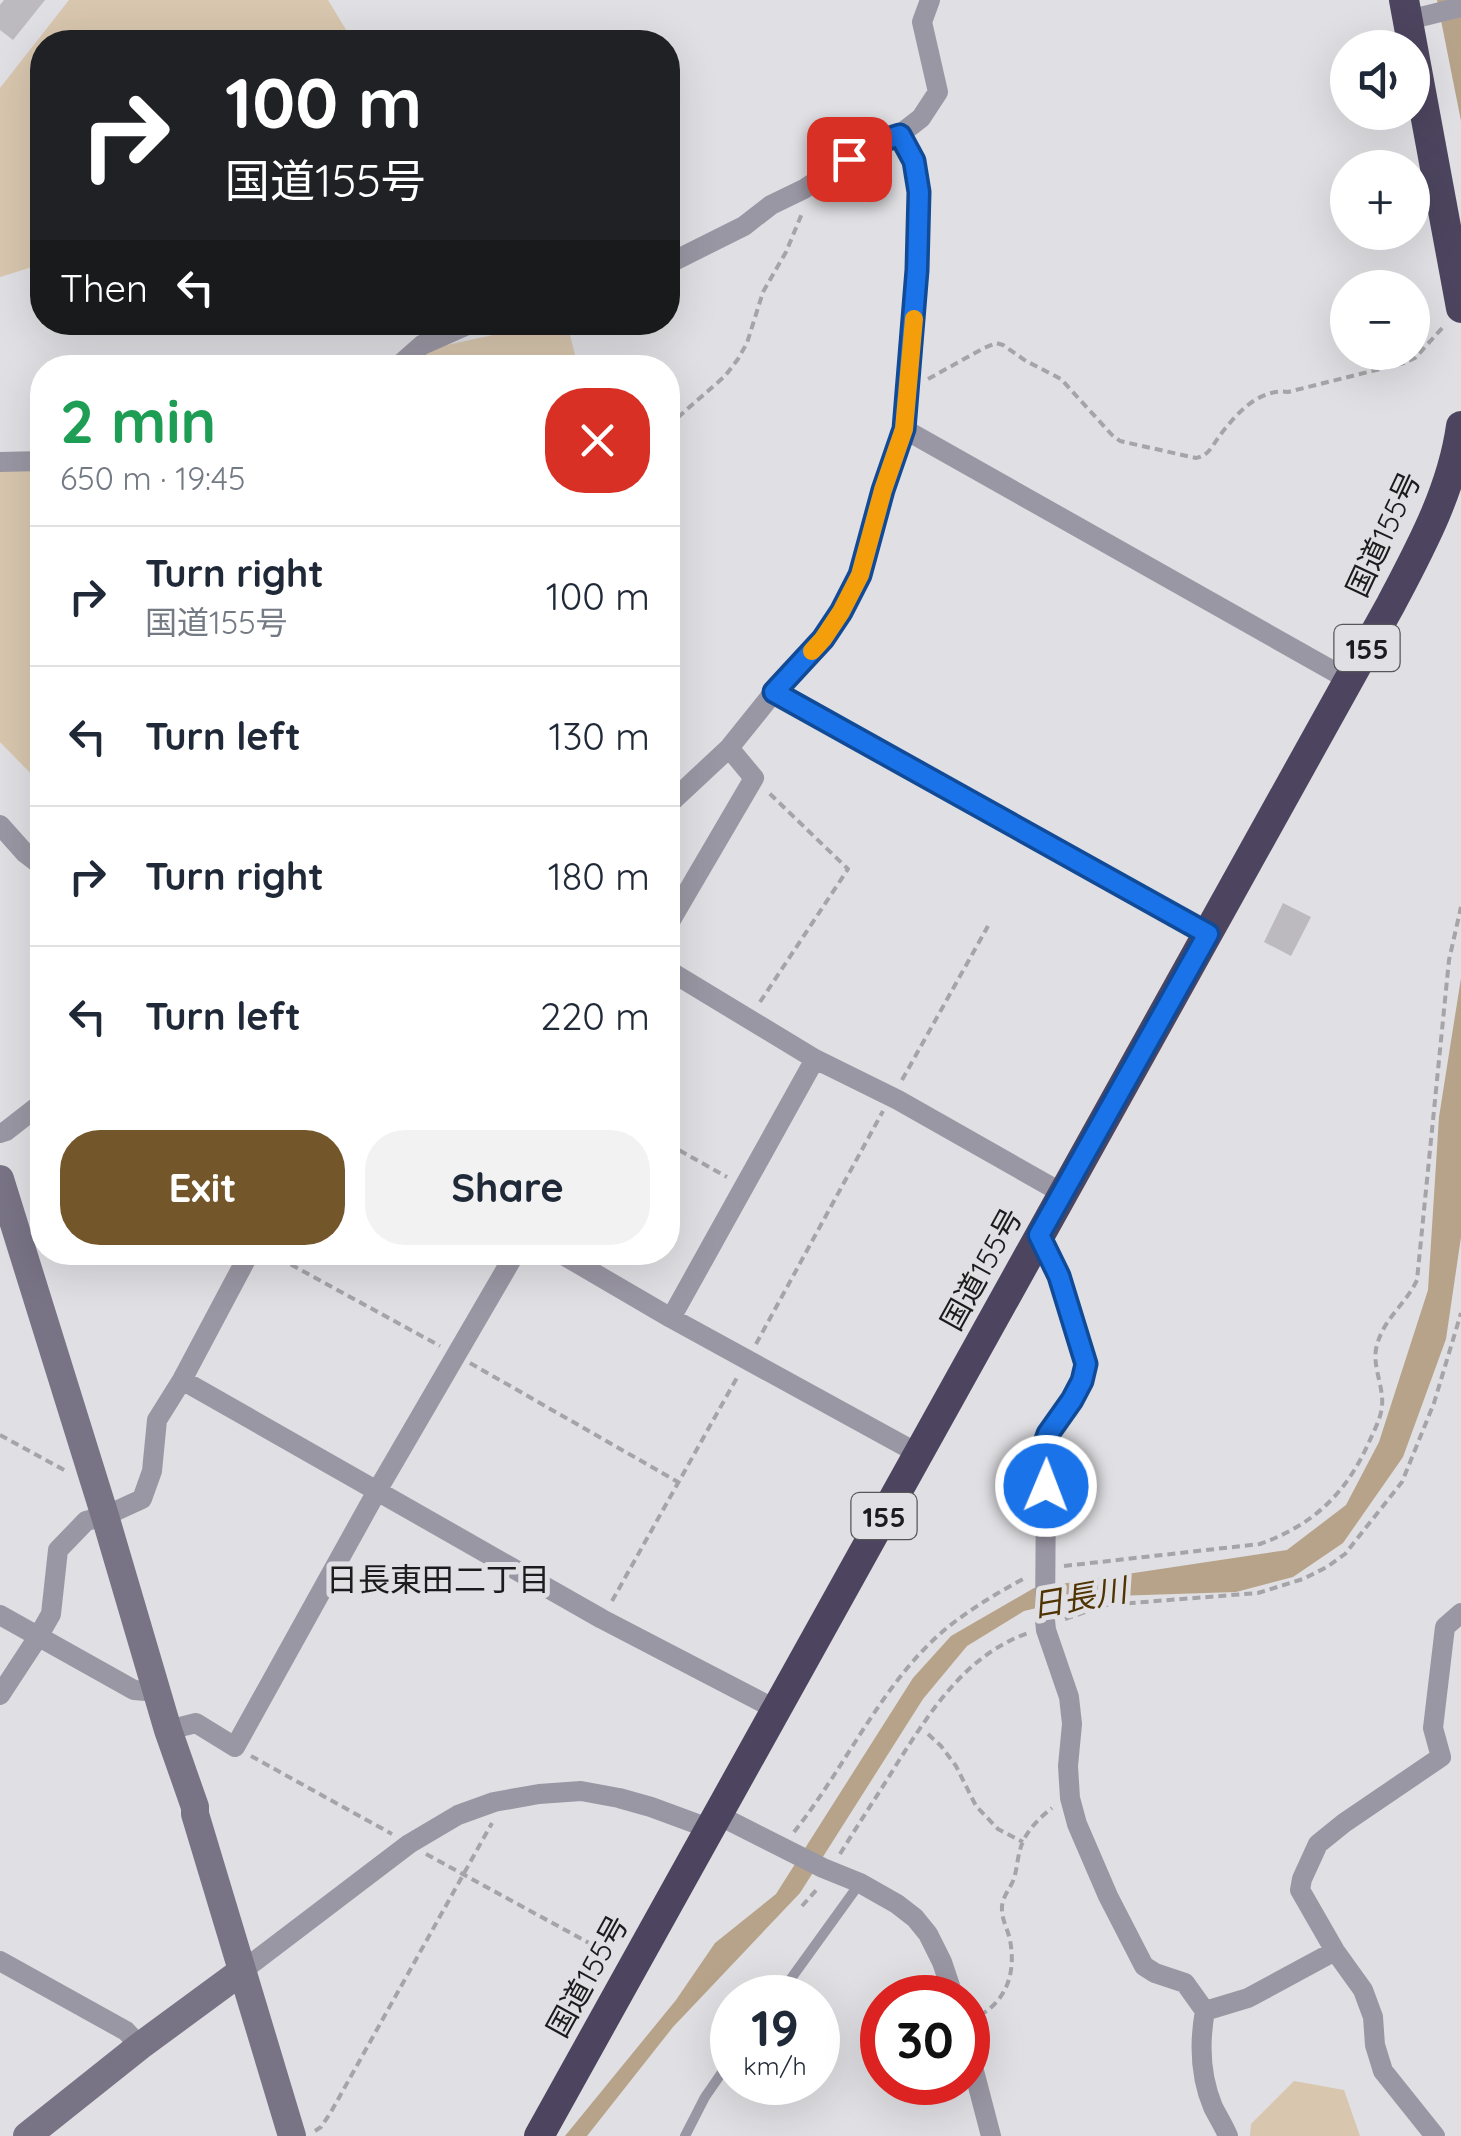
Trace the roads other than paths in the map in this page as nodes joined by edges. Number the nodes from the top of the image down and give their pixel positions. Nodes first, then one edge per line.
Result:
1 (930, 0) edge
2 (1461, 7) edge
3 (1415, 11) edge
4 (900, 135) junction
5 (1453, 222) edge
6 (680, 258) edge
7 (1457, 313) edge
8 (445, 335) edge
9 (411, 355) edge
10 (1461, 426) edge
11 (904, 429) junction
12 (30, 461) edge
13 (0, 462) edge
14 (1349, 680) junction
15 (774, 692) junction
16 (729, 748) junction
17 (680, 794) edge
18 (0, 825) edge
19 (30, 858) edge
20 (680, 904) edge
21 (1208, 934) junction
22 (680, 977) edge
23 (815, 1058) junction
24 (30, 1112) edge
25 (0, 1133) edge
26 (0, 1178) edge
27 (1062, 1193) junction
28 (1039, 1235) junction
29 (243, 1265) edge
30 (508, 1265) edge
31 (580, 1265) edge
32 (671, 1318) junction
33 (182, 1380) junction
34 (919, 1454) junction
35 (377, 1491) junction
36 (105, 1516) junction
37 (1461, 1613) edge
38 (0, 1615) edge
39 (38, 1637) junction
40 (158, 1692) junction
41 (0, 1695) edge
42 (776, 1710) junction
43 (168, 1730) junction
44 (713, 1822) junction
45 (860, 1883) junction
46 (1335, 1951) junction
47 (0, 1961) edge
48 (242, 1971) junction
49 (793, 1975) edge
50 (946, 1975) edge
51 (1205, 2011) junction
52 (140, 2046) junction
53 (710, 2090) edge
54 (983, 2105) edge
55 (301, 2135) edge
56 (27, 2136) edge
57 (539, 2136) edge
58 (685, 2136) edge
59 (991, 2136) edge
60 (1228, 2136) edge
61 (1435, 2136) edge

1 - 4 street
2 - 3 street
3 - 5 highway
4 - 6 street
4 - 11 street
5 - 7 highway
8 - 9 street
10 - 14 highway, 国道155号 / 155
11 - 14 street
11 - 15 street
12 - 13 street
14 - 21 highway, 国道155号 / 155
15 - 16 street
15 - 21 street
16 - 17 street
16 - 20 street
18 - 19 street
21 - 27 highway, 国道155号 / 155
22 - 23 street
23 - 27 street
23 - 32 street
24 - 25 street
26 - 36 street
27 - 28 highway, 国道155号 / 155
28 - 34 highway, 国道155号 / 155
28 - 51 street
29 - 33 street
30 - 35 street
31 - 32 street
32 - 34 street
33 - 35 street
33 - 36 street
34 - 42 highway, 国道155号 / 155
35 - 42 street
35 - 43 street
36 - 39 street
36 - 40 street
37 - 46 street
38 - 39 street
39 - 40 street
39 - 41 street
40 - 43 street
42 - 44 highway, 国道155号 / 155
43 - 48 street
44 - 45 street
44 - 48 street
44 - 57 highway, 国道155号 / 155
45 - 49 lane
45 - 50 street
46 - 51 street
46 - 61 street
47 - 52 street
48 - 52 street
48 - 55 street
51 - 60 street
52 - 56 street
53 - 58 lane
54 - 59 street

